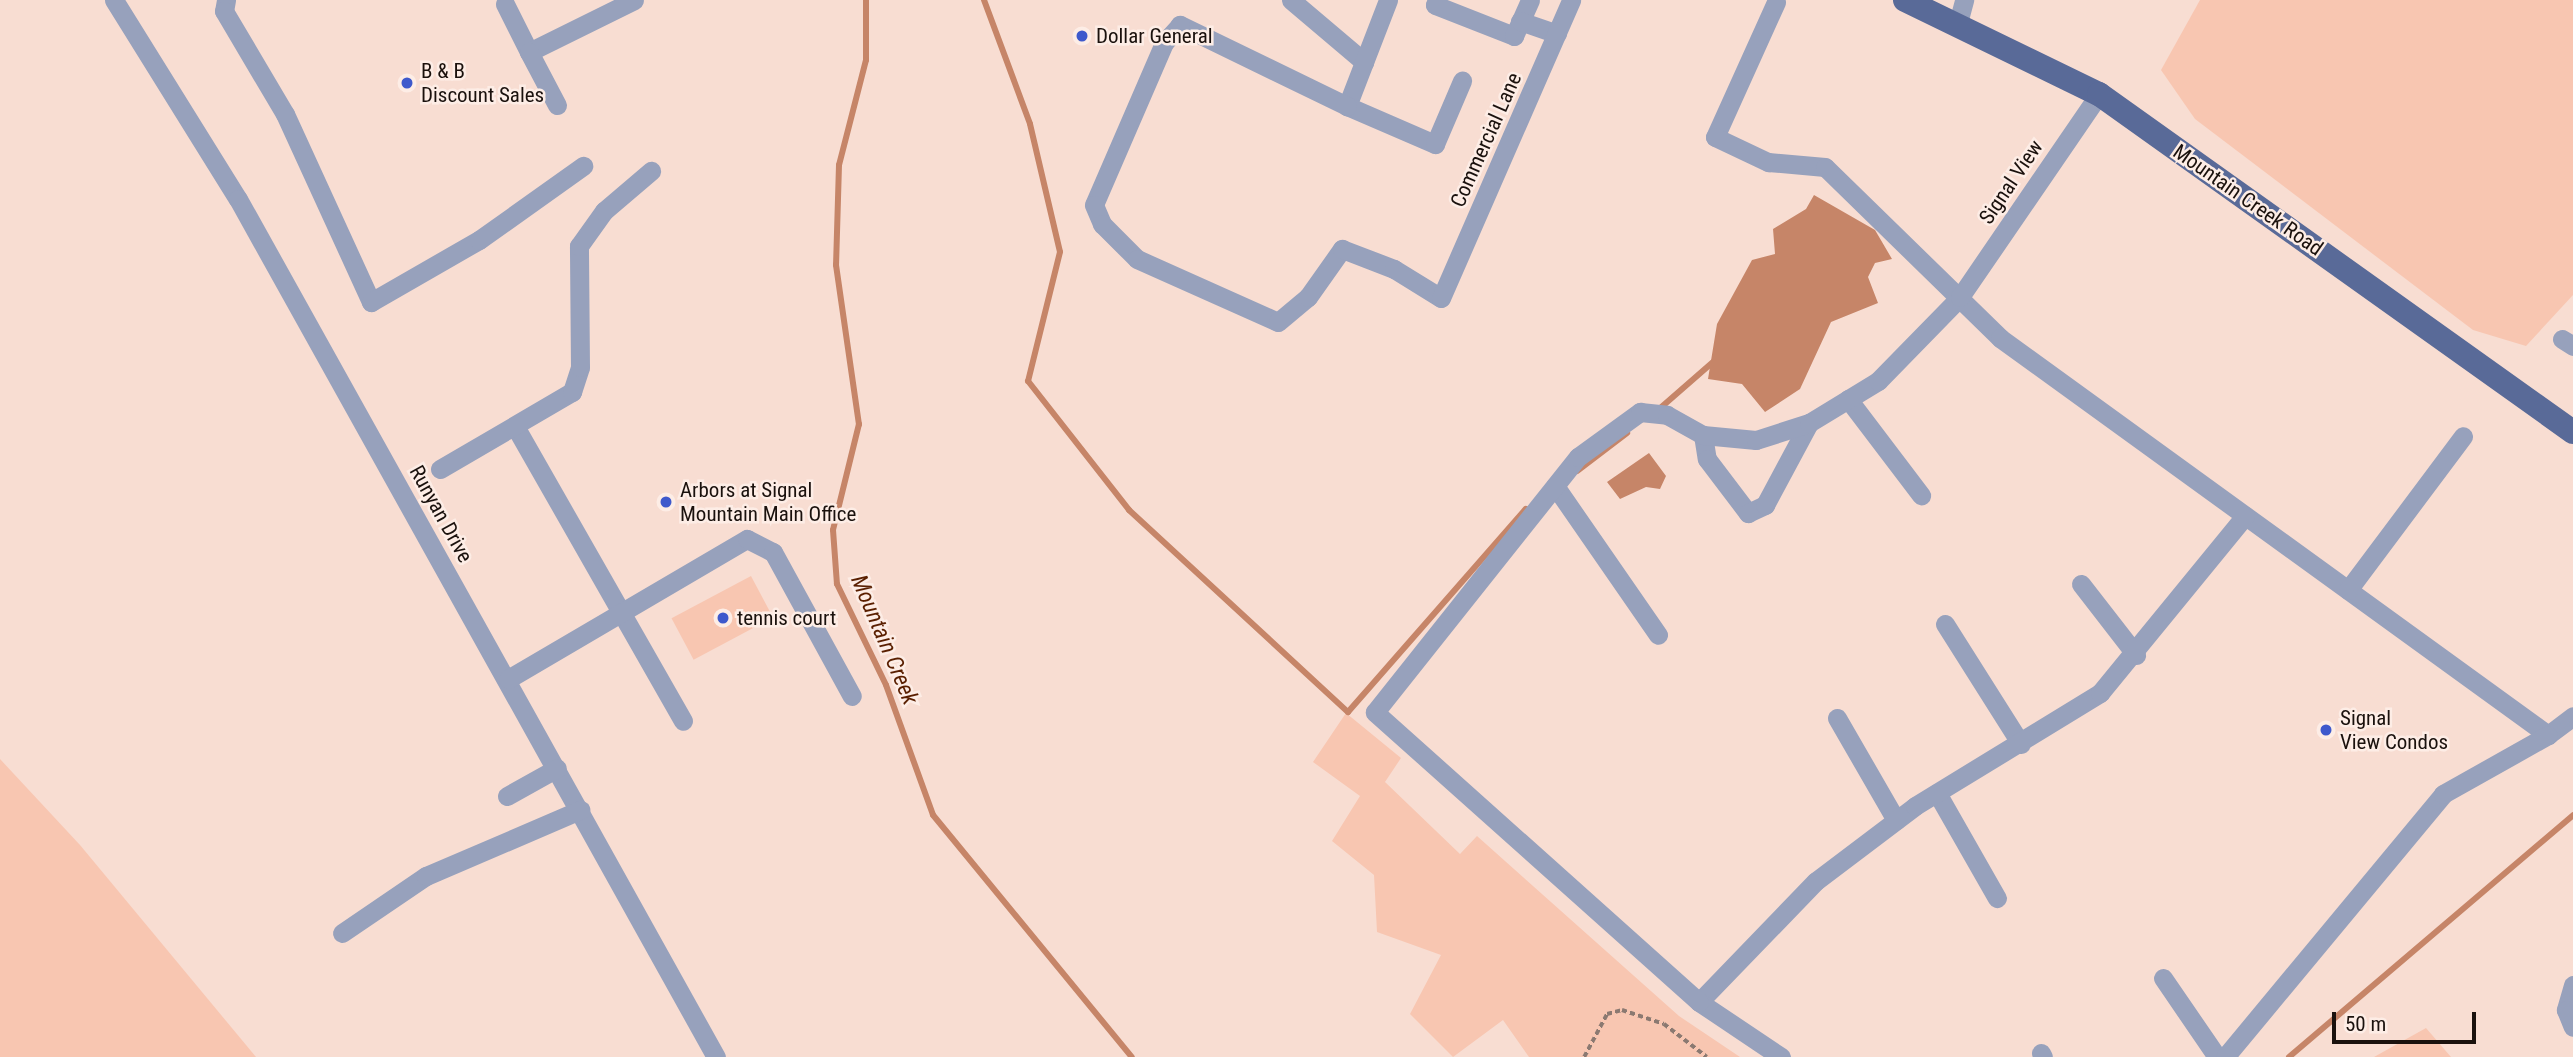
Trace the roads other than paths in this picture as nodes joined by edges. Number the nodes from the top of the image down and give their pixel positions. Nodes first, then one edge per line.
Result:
1 (114, 0) edge
2 (226, 0) edge
3 (634, 0) edge
4 (1388, 0) edge
5 (1437, 0) edge
6 (1530, 0) edge
7 (1571, 0) edge
8 (1905, 0) edge
9 (506, 1) edge
10 (1776, 2) dead end
11 (1300, 3) edge
12 (1961, 11) edge
13 (1520, 21) junction
14 (1557, 34) junction
15 (528, 52) junction
16 (1364, 62) junction
17 (1462, 81) dead end
18 (2099, 94) junction
19 (556, 105) dead end
20 (1347, 106) junction
21 (583, 166) dead end
22 (651, 171) dead end
23 (1960, 297) junction
24 (1848, 399) junction
25 (1809, 423) junction
26 (516, 428) junction
27 (2573, 432) edge
28 (1703, 435) junction
29 (2463, 436) dead end
30 (440, 469) dead end
31 (1555, 486) junction
32 (1921, 495) dead end
33 (2245, 516) junction
34 (2081, 584) dead end
35 (2348, 590) junction
36 (621, 608) junction
37 (1945, 624) dead end
38 (1658, 635) dead end
39 (2136, 655) junction
40 (508, 679) junction
41 (852, 696) dead end
42 (2573, 716) edge
43 (1837, 718) dead end
44 (683, 721) dead end
45 (2548, 735) junction
46 (2021, 744) junction
47 (557, 768) junction
48 (1937, 793) junction
49 (507, 796) dead end
50 (580, 810) junction
51 (1896, 820) junction
52 (1997, 898) dead end
53 (342, 933) dead end
54 (2163, 978) dead end
55 (2573, 985) edge
56 (1699, 1002) junction
57 (2573, 1027) edge
58 (716, 1057) edge
59 (1781, 1057) edge
60 (2217, 1057) edge
61 (2225, 1057) edge

1 - 40 street, Runyan Drive
2 - 21 street
3 - 15 street
4 - 16 street
5 - 13 street
6 - 13 street
7 - 14 street, Commercial Lane
8 - 12 main road, Mountain Creek Road
9 - 15 street
10 - 23 street
11 - 16 street
12 - 18 main road, Mountain Creek Road
13 - 14 street
14 - 20 street, Commercial Lane
15 - 19 street
16 - 20 street
17 - 20 street
18 - 23 street, Signal View
18 - 27 main road, Mountain Creek Road
22 - 26 street
23 - 24 street, Signal View
23 - 33 street
24 - 25 street, Signal View
24 - 32 street
25 - 28 street, Signal View
25 - 28 street
26 - 30 street
26 - 36 street
28 - 31 street
29 - 35 street
31 - 38 street
31 - 56 street
33 - 35 street
33 - 39 street
34 - 39 street
35 - 45 street
36 - 40 street
36 - 41 street
36 - 44 street
37 - 46 street
39 - 46 street
40 - 47 street, Runyan Drive
42 - 45 street
43 - 51 street
45 - 61 street
46 - 48 street
47 - 49 street
47 - 50 street, Runyan Drive
48 - 51 street
48 - 52 street
50 - 53 street
50 - 58 street, Runyan Drive
51 - 56 street
54 - 60 street
55 - 57 street
56 - 59 street

